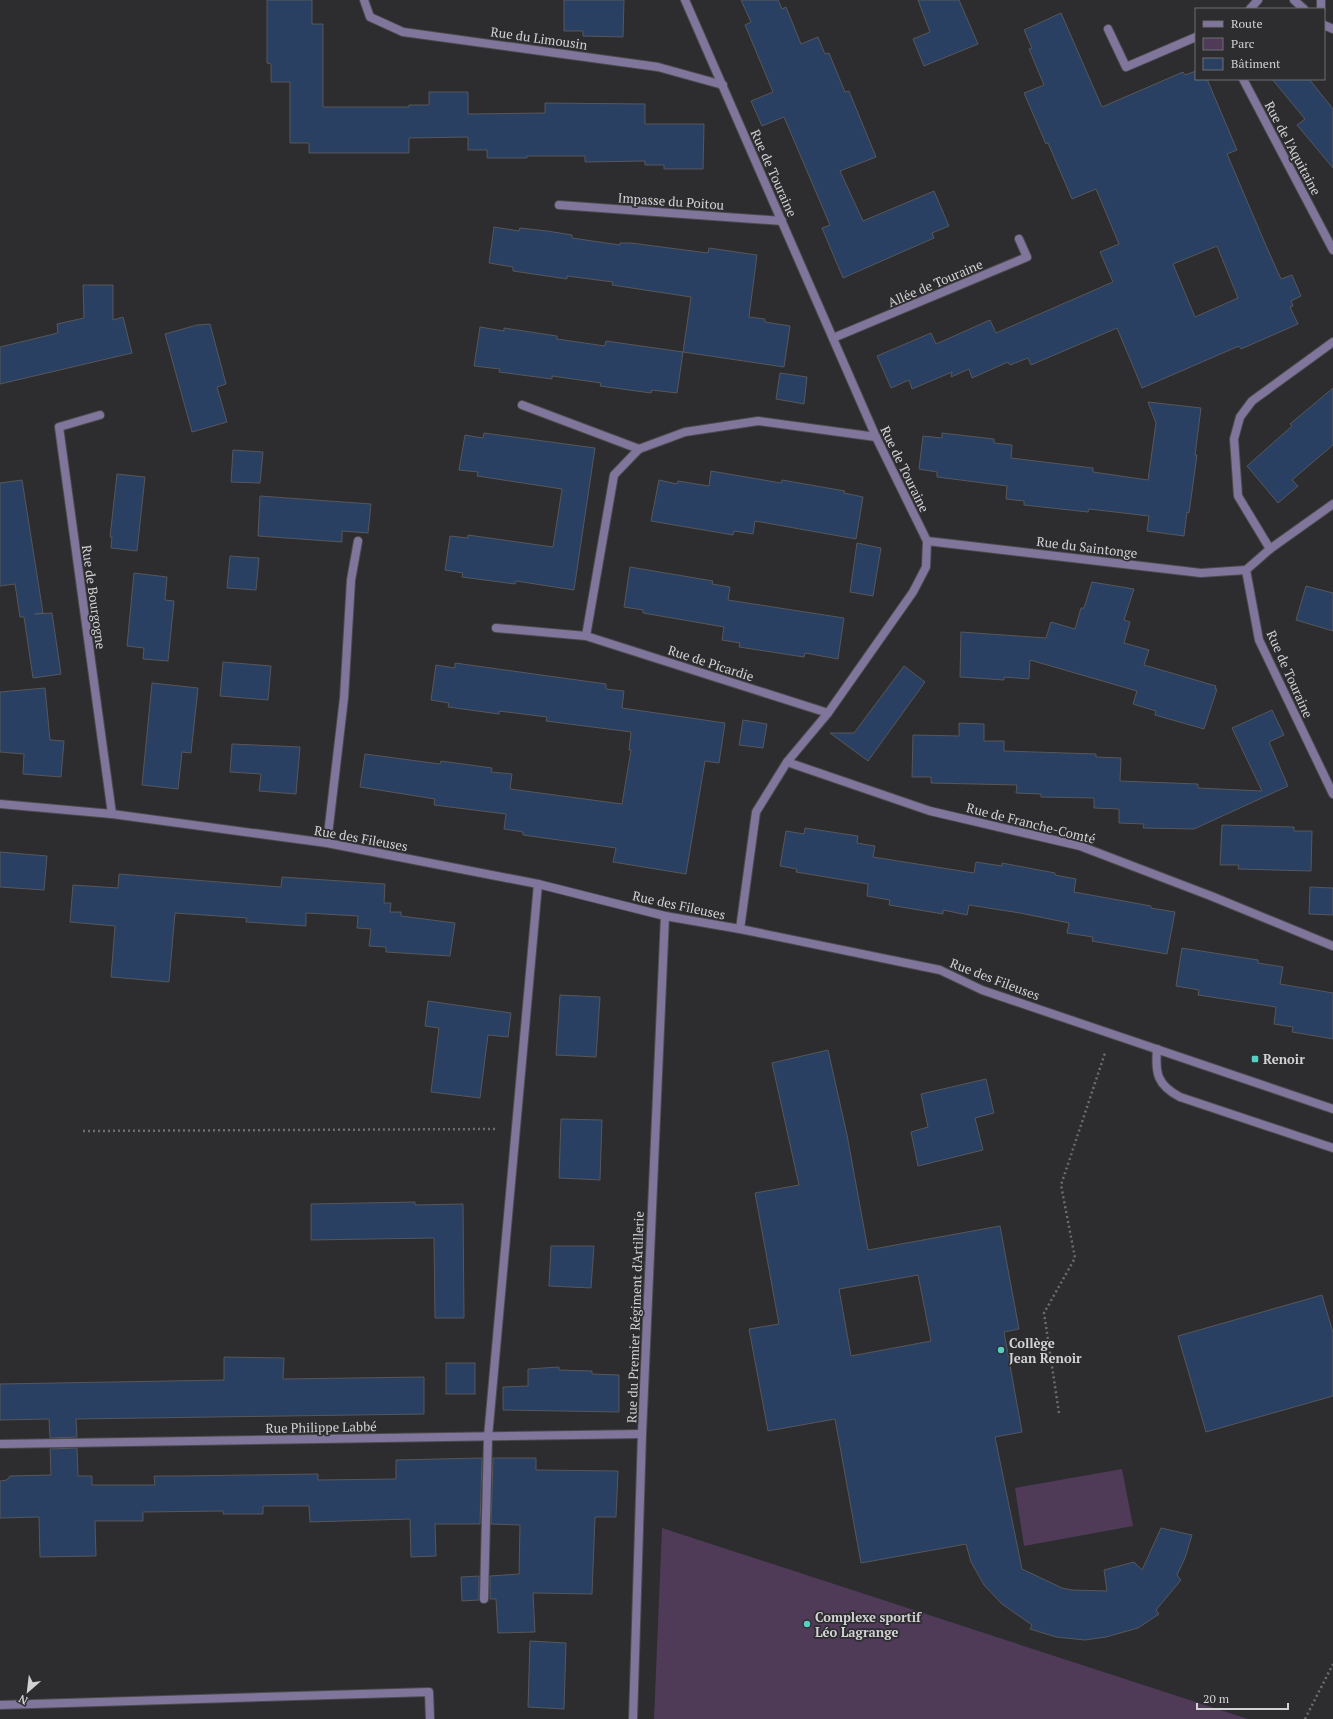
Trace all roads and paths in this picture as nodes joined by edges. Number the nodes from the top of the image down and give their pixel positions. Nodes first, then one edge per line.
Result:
1 (364, 0) edge
2 (685, 0) edge
3 (1258, 0) edge
4 (1294, 0) edge
5 (1251, 8) edge
6 (1303, 8) edge
7 (1108, 29) dead end
8 (1195, 37) edge
9 (1244, 80) edge
10 (723, 85) junction
11 (559, 205) dead end
12 (782, 221) junction
13 (1019, 238) dead end
14 (1333, 250) edge
15 (833, 338) junction
16 (1333, 342) edge
17 (522, 405) dead end
18 (100, 415) dead end
19 (876, 437) junction
20 (639, 449) junction
21 (1333, 504) edge
22 (358, 541) dead end
23 (926, 541) junction
24 (1270, 549) junction
25 (1246, 570) junction
26 (496, 628) dead end
27 (586, 636) junction
28 (828, 713) junction
29 (787, 762) junction
30 (1333, 794) edge
31 (0, 804) edge
32 (112, 814) junction
33 (327, 843) junction
34 (538, 884) junction
35 (665, 916) junction
36 (740, 929) junction
37 (1333, 946) edge
38 (1112, 1034) junction
39 (1157, 1049) junction
40 (1333, 1109) edge
41 (516, 1129) junction
42 (83, 1131) dead end
43 (1333, 1148) edge
44 (1059, 1413) dead end
45 (642, 1434) junction
46 (488, 1437) junction
47 (0, 1444) edge
48 (484, 1599) dead end
49 (1333, 1664) edge
50 (0, 1705) edge
51 (430, 1719) edge
52 (633, 1719) edge
53 (1305, 1719) edge

1 - 10 street, Rue du Limousin
2 - 10 street, Rue de Touraine
3 - 5 street
4 - 6 street
7 - 8 street
9 - 14 street, Rue de l'Aquitaine
10 - 12 street, Rue de Touraine
11 - 12 street, Impasse du Poitou
12 - 15 street, Rue de Touraine
13 - 15 street, Allée de Touraine
15 - 19 street, Rue de Touraine
16 - 24 street
17 - 20 street
18 - 32 street, Rue de Bourgogne
19 - 20 street
19 - 23 street, Rue de Touraine
20 - 27 street
21 - 24 street
22 - 33 street
23 - 25 street, Rue du Saintonge
23 - 28 street, Rue de Touraine
24 - 25 street
25 - 30 street, Rue de Touraine
26 - 27 street, Rue de Picardie
27 - 28 street, Rue de Picardie
28 - 29 street, Rue de Touraine
29 - 36 street, Rue de Touraine
29 - 37 street, Rue de Franche-Comté
31 - 32 street, Rue des Fileuses
32 - 33 street, Rue des Fileuses
33 - 34 street, Rue des Fileuses
34 - 35 street, Rue des Fileuses
34 - 41 street
35 - 36 street, Rue des Fileuses
35 - 45 street, Rue du Premier Régiment d'Artillerie
36 - 38 street, Rue des Fileuses
38 - 39 street, Rue des Fileuses
38 - 44 path
39 - 40 street, Rue des Fileuses
39 - 43 street
41 - 42 path
41 - 46 street
45 - 46 street, Rue Philippe Labbé
45 - 52 street, Rue du Premier Régiment d'Artillerie
46 - 47 street, Rue Philippe Labbé
46 - 48 street
49 - 53 path
50 - 51 street

